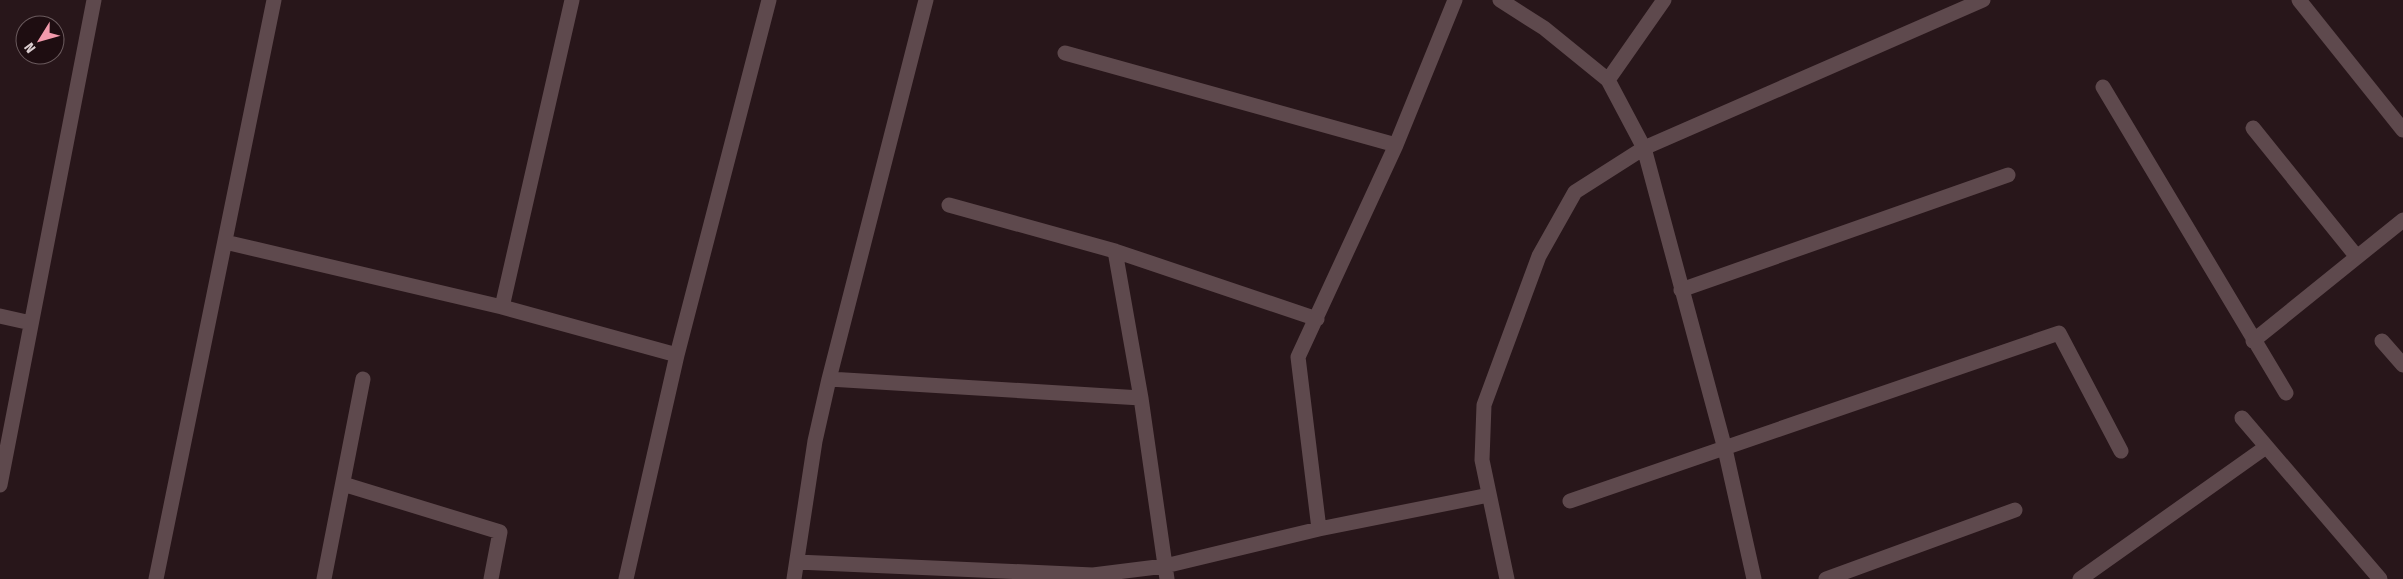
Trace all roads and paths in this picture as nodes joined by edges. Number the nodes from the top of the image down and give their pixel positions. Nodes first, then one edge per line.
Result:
1 (94, 0) edge
2 (274, 0) edge
3 (572, 0) edge
4 (770, 0) edge
5 (926, 0) edge
6 (1455, 0) edge
7 (1500, 0) edge
8 (1664, 0) edge
9 (1983, 0) edge
10 (2299, 0) edge
11 (1964, 3) edge
12 (1065, 53) dead end
13 (1608, 80) junction
14 (2103, 87) dead end
15 (2253, 128) dead end
16 (2403, 130) edge
17 (1396, 144) junction
18 (1644, 148) junction
19 (2008, 175) dead end
20 (949, 204) dead end
21 (2403, 220) edge
22 (224, 242) junction
23 (1115, 251) junction
24 (2358, 257) junction
25 (1681, 290) junction
26 (502, 307) junction
27 (0, 316) edge
28 (1317, 319) junction
29 (31, 323) junction
30 (2253, 341) junction
31 (2382, 342) dead end
32 (677, 354) junction
33 (2403, 365) edge
34 (829, 378) junction
35 (363, 380) dead end
36 (2286, 393) dead end
37 (1141, 398) junction
38 (2242, 418) dead end
39 (2266, 447) junction
40 (1725, 449) junction
41 (2121, 451) dead end
42 (343, 484) junction
43 (0, 485) edge
44 (1489, 495) junction
45 (1570, 501) dead end
46 (2015, 510) dead end
47 (1319, 529) junction
48 (797, 562) junction
49 (1166, 572) edge
50 (156, 579) edge
51 (324, 579) edge
52 (491, 579) edge
53 (626, 579) edge
54 (794, 579) edge
55 (1507, 579) edge
56 (1754, 579) edge
57 (1826, 579) edge
58 (2080, 579) edge
59 (2380, 579) edge

1 - 29 street
2 - 22 street
3 - 26 street
4 - 32 street
5 - 34 street
6 - 17 street
7 - 13 street
8 - 13 street
9 - 11 street
10 - 16 street
11 - 18 street
12 - 17 street
13 - 18 street
14 - 30 street
15 - 24 street
17 - 28 street
18 - 25 street
18 - 44 street
19 - 25 street
20 - 23 street
21 - 24 street
22 - 26 street
22 - 50 street
23 - 28 street
23 - 37 street
24 - 30 street
25 - 40 street
26 - 32 street
27 - 29 street
28 - 47 street
29 - 43 street
30 - 36 street
31 - 33 street
32 - 53 street
34 - 37 street
34 - 48 street
35 - 42 street
37 - 49 street
38 - 39 street
39 - 58 street
39 - 59 street
40 - 41 street
40 - 45 street
40 - 56 street
42 - 51 street
42 - 52 street
44 - 47 street
44 - 55 street
46 - 57 street
47 - 49 street
48 - 49 street
48 - 54 street

